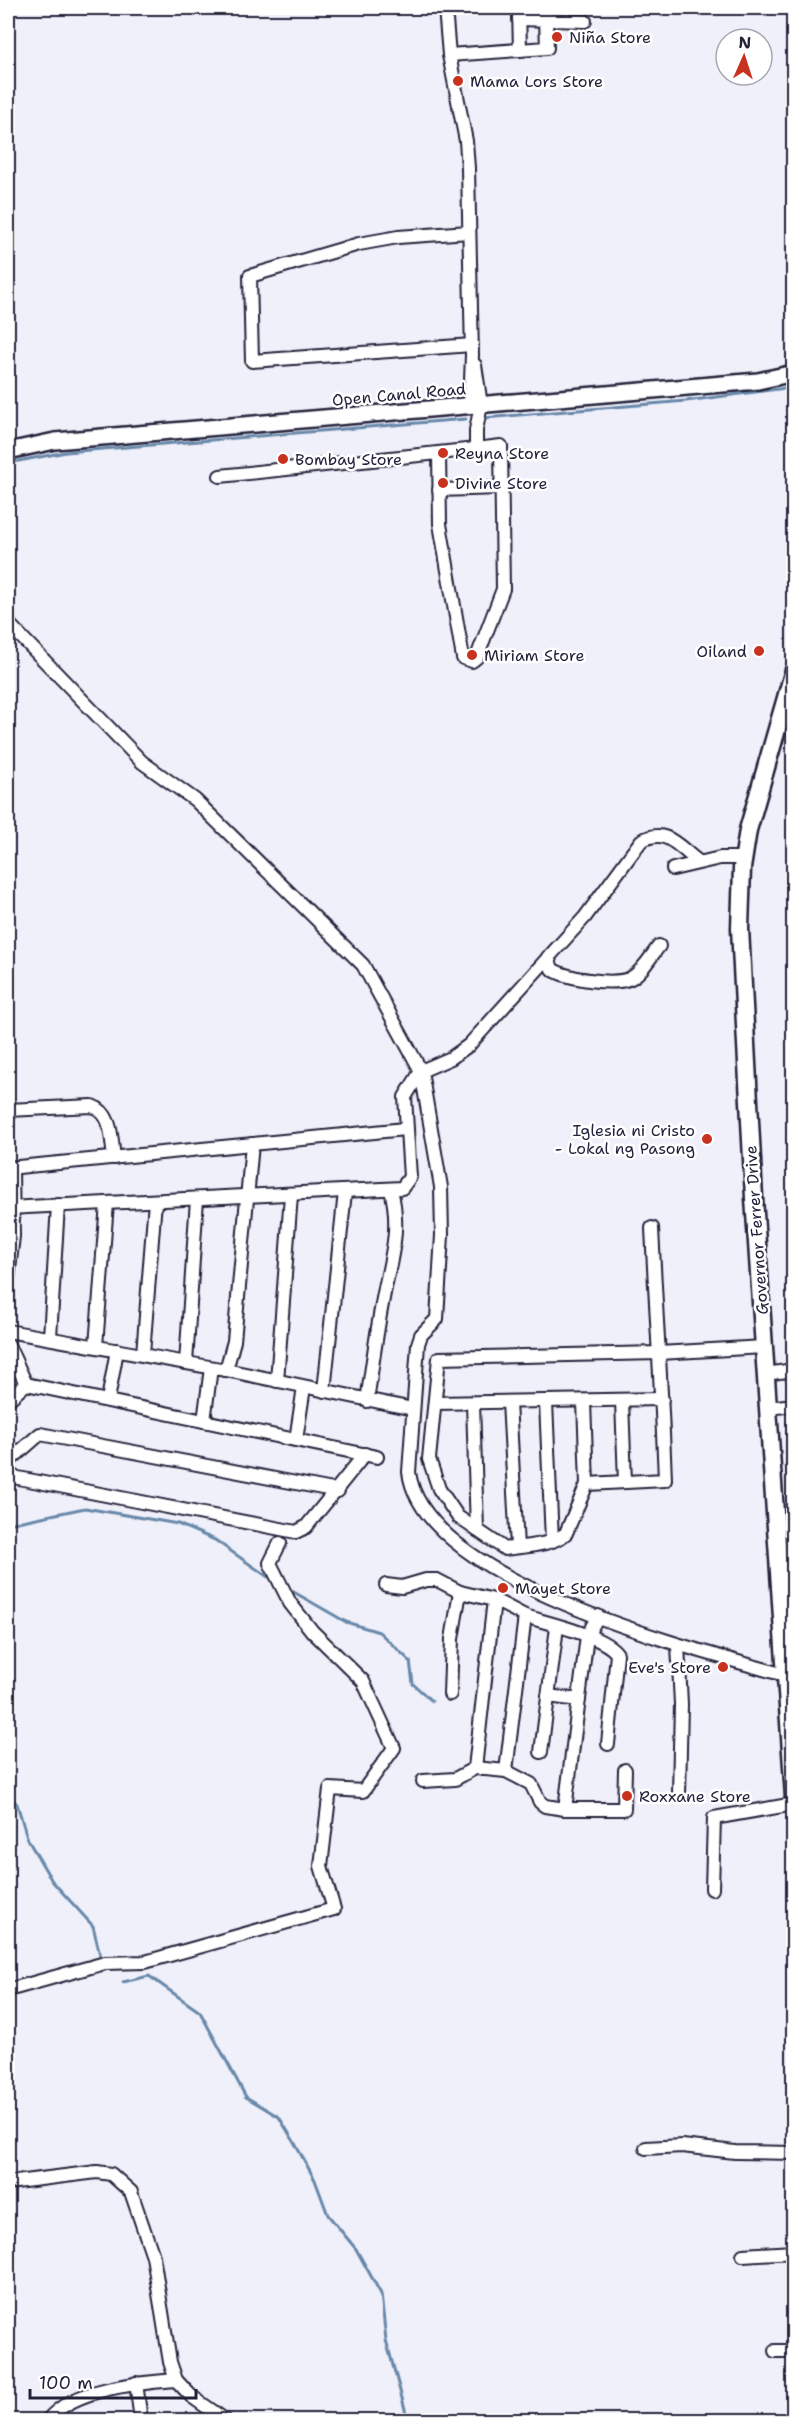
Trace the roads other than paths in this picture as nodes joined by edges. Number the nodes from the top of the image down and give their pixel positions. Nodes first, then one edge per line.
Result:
1 (446, 8) edge
2 (519, 13) edge
3 (546, 20) junction
4 (585, 21) dead end
5 (520, 50) junction
6 (449, 55) junction
7 (469, 232) junction
8 (472, 350) junction
9 (794, 373) edge
10 (476, 405) junction
11 (476, 448) junction
12 (8, 451) edge
13 (440, 453) junction
14 (220, 476) dead end
15 (500, 488) junction
16 (439, 490) junction
17 (8, 623) edge
18 (794, 670) edge
19 (743, 858) junction
20 (699, 862) junction
21 (674, 869) dead end
22 (660, 946) dead end
23 (548, 957) junction
24 (421, 1071) junction
25 (8, 1110) edge
26 (405, 1129) junction
27 (252, 1144) junction
28 (114, 1158) junction
29 (10, 1168) edge
30 (391, 1190) junction
31 (345, 1192) junction
32 (291, 1194) junction
33 (247, 1197) junction
34 (197, 1199) junction
35 (155, 1201) junction
36 (107, 1203) junction
37 (58, 1205) junction
38 (10, 1208) edge
39 (652, 1228) dead end
40 (9, 1260) edge
41 (8, 1279) edge
42 (8, 1331) edge
43 (50, 1337) junction
44 (8, 1345) edge
45 (96, 1346) junction
46 (764, 1347) junction
47 (117, 1350) junction
48 (659, 1353) junction
49 (142, 1354) junction
50 (186, 1363) junction
51 (211, 1368) junction
52 (226, 1370) junction
53 (794, 1370) edge
54 (765, 1374) junction
55 (278, 1381) junction
56 (26, 1383) junction
57 (304, 1387) junction
58 (324, 1391) junction
59 (662, 1398) junction
60 (8, 1400) edge
61 (108, 1400) junction
62 (367, 1401) junction
63 (622, 1401) junction
64 (473, 1402) junction
65 (509, 1402) junction
66 (546, 1402) junction
67 (584, 1402) junction
68 (436, 1403) junction
69 (794, 1405) edge
70 (413, 1408) junction
71 (768, 1408) junction
72 (204, 1420) junction
73 (296, 1440) junction
74 (8, 1462) edge
75 (8, 1476) edge
76 (625, 1482) junction
77 (588, 1484) junction
78 (338, 1491) junction
79 (477, 1530) junction
80 (552, 1541) junction
81 (280, 1544) dead end
82 (517, 1547) junction
83 (386, 1586) dead end
84 (460, 1592) junction
85 (494, 1600) junction
86 (525, 1616) junction
87 (598, 1616) junction
88 (557, 1627) junction
89 (587, 1636) junction
90 (678, 1645) junction
91 (785, 1675) junction
92 (450, 1694) dead end
93 (548, 1696) junction
94 (579, 1700) junction
95 (608, 1744) dead end
96 (541, 1752) dead end
97 (792, 1762) edge
98 (475, 1768) junction
99 (625, 1770) dead end
100 (506, 1771) junction
101 (423, 1781) dead end
102 (679, 1794) dead end
103 (794, 1797) edge
104 (794, 1804) edge
105 (565, 1809) junction
106 (712, 1888) dead end
107 (8, 1990) edge
108 (646, 2148) dead end
109 (794, 2153) edge
110 (8, 2183) edge
111 (794, 2252) edge
112 (743, 2254) dead end
113 (775, 2351) dead end
114 (794, 2351) edge
115 (176, 2380) junction
116 (136, 2383) junction
117 (48, 2421) edge
118 (141, 2421) edge
119 (225, 2421) edge

1 - 6 street
2 - 3 street
2 - 5 street
3 - 4 street
3 - 5 street
5 - 6 street
6 - 7 street
7 - 8 street
7 - 8 street
8 - 10 street
9 - 10 street, Open Canal Road
10 - 11 street
10 - 12 street, Open Canal Road
11 - 13 street
11 - 15 street
13 - 14 street
13 - 16 street
15 - 16 street
15 - 16 street
17 - 24 street
18 - 19 main road, Governor Ferrer Drive
19 - 20 street
19 - 46 main road, Governor Ferrer Drive
20 - 21 street
20 - 23 street
22 - 23 street
23 - 24 street
24 - 26 street
24 - 70 street
25 - 28 street
26 - 27 street
26 - 30 street
27 - 28 street
27 - 33 street
28 - 29 street
29 - 38 street
30 - 31 street
30 - 62 street
31 - 32 street
31 - 58 street
32 - 33 street
32 - 55 street
33 - 34 street
33 - 52 street
34 - 35 street
34 - 50 street
35 - 36 street
35 - 49 street
36 - 37 street
36 - 45 street
37 - 38 street
37 - 43 street
38 - 40 street
39 - 48 street
40 - 41 street
42 - 43 street
43 - 45 street
44 - 56 street
45 - 47 street
46 - 48 street
46 - 54 main road, Governor Ferrer Drive
47 - 49 street
47 - 61 street
48 - 59 street
48 - 68 street
49 - 50 street
50 - 51 street
51 - 52 street
51 - 72 street
52 - 55 street
53 - 54 street
54 - 71 main road, Governor Ferrer Drive
55 - 57 street
56 - 60 street
56 - 61 street
57 - 58 street
57 - 73 street
58 - 62 street
59 - 63 street
59 - 76 street
61 - 72 street
62 - 70 street
63 - 67 street
63 - 76 street
64 - 65 street
64 - 68 street
64 - 79 street
65 - 66 street
65 - 82 street
66 - 67 street
66 - 80 street
67 - 77 street
68 - 79 street
69 - 71 street
70 - 87 street
71 - 91 main road, Governor Ferrer Drive
72 - 73 street
73 - 78 street
74 - 78 street
75 - 78 street
76 - 77 street
77 - 80 street
79 - 82 street
80 - 82 street
81 - 107 street
83 - 84 street
84 - 85 street
84 - 92 street
85 - 86 street
85 - 98 street
86 - 88 street
86 - 100 street
87 - 89 street
87 - 90 street
88 - 89 street
88 - 93 street
89 - 94 street
89 - 95 street
90 - 91 street
90 - 102 street
91 - 97 main road, Governor Ferrer Drive
93 - 94 street
93 - 96 street
94 - 105 street
97 - 103 main road, Governor Ferrer Drive
98 - 100 street
98 - 101 street
99 - 105 street
100 - 105 street
104 - 106 street
108 - 109 street
110 - 115 street
111 - 112 street
113 - 114 street
115 - 116 street
115 - 119 street
116 - 117 street
116 - 118 street

